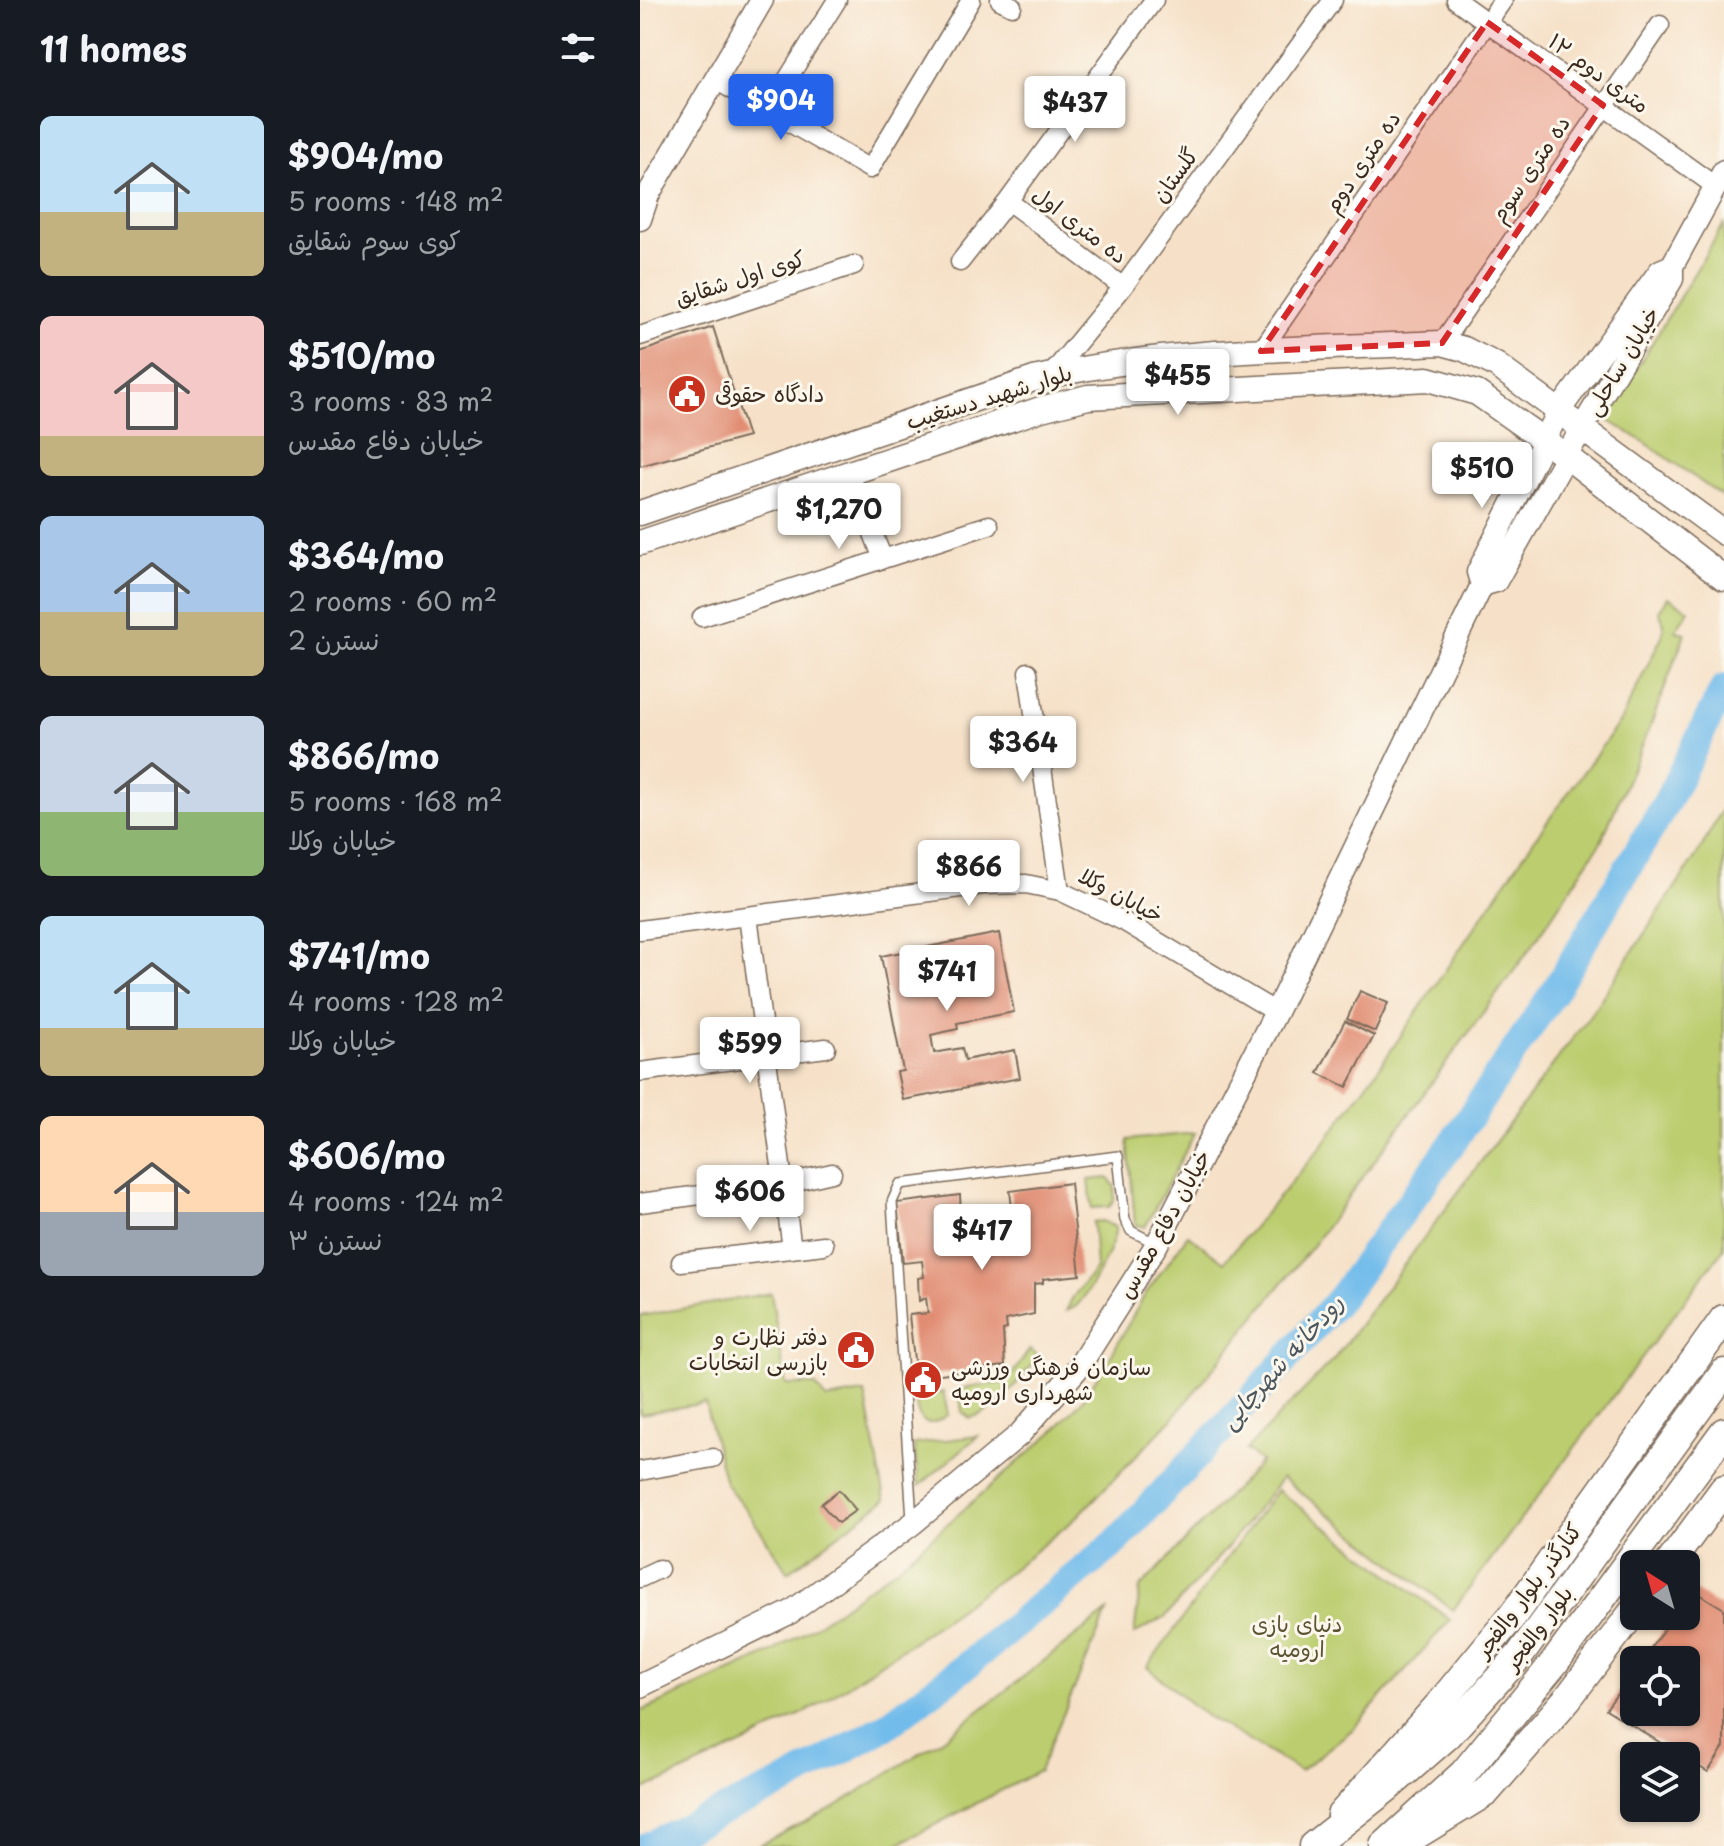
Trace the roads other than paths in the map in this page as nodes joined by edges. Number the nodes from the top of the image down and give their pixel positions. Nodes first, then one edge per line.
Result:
1 (762, 0) edge
2 (837, 0) edge
3 (971, 0) edge
4 (1154, 0) edge
5 (1333, 0) edge
6 (1456, 0) edge
7 (1503, 0) edge
8 (1487, 22) junction
9 (1660, 25) dead end
10 (714, 79) junction
11 (1603, 105) junction
12 (768, 110) junction
13 (1720, 179) edge
14 (644, 196) edge
15 (1008, 201) junction
16 (640, 219) edge
17 (960, 262) dead end
18 (854, 265) dead end
19 (1672, 266) junction
20 (1123, 287) junction
21 (640, 336) edge
22 (1442, 343) junction
23 (1261, 351) junction
24 (1051, 375) junction
25 (1559, 411) junction
26 (1582, 428) junction
27 (1543, 440) junction
28 (1566, 456) junction
29 (850, 475) junction
30 (640, 513) edge
31 (989, 525) dead end
32 (1718, 528) edge
33 (640, 543) edge
34 (883, 559) junction
35 (1724, 578) edge
36 (1482, 585) junction
37 (702, 617) dead end
38 (1028, 672) dead end
39 (1060, 891) junction
40 (748, 916) junction
41 (640, 930) edge
42 (1276, 1012) junction
43 (826, 1048) dead end
44 (767, 1056) junction
45 (640, 1072) edge
46 (832, 1173) dead end
47 (784, 1184) junction
48 (640, 1203) edge
49 (1157, 1244) junction
50 (824, 1245) dead end
51 (792, 1249) junction
52 (681, 1262) dead end
53 (1724, 1319) edge
54 (1724, 1373) edge
55 (1724, 1432) edge
56 (713, 1458) dead end
57 (640, 1471) edge
58 (1724, 1489) edge
59 (912, 1524) junction
60 (1679, 1550) edge
61 (659, 1569) dead end
62 (640, 1578) edge
63 (1620, 1629) edge
64 (640, 1686) edge
65 (1313, 1846) edge
66 (1384, 1846) edge
67 (1398, 1846) edge

1 - 10 street
2 - 12 street
3 - 12 street
4 - 15 street
5 - 20 street, گلستان
6 - 8 street, ۱۲ متری دوم
7 - 8 street, ده متری دوم
8 - 11 street, ۱۲ متری دوم
8 - 23 street, ده متری دوم
9 - 11 street, ده متری سوم
10 - 12 street
10 - 14 street
11 - 13 street, ۱۲ متری دوم
11 - 22 street, ده متری سوم
13 - 19 street, خیابان ساحلی
14 - 16 street
15 - 17 street
15 - 20 street, ده متری اول
18 - 21 street, کوی اول شقایق
19 - 25 street, خیابان ساحلی
19 - 26 street, خیابان ساحلی
20 - 24 street, گلستان
22 - 23 main road, بلوار شهید دستغیب
22 - 25 main road, بلوار شهید دستغیب
23 - 24 main road, بلوار شهید دستغیب
24 - 30 main road, بلوار شهید دستغیب
25 - 26 main road, بلوار شهید دستغیب
25 - 27 street, خیابان ساحلی
26 - 28 street, خیابان ساحلی
26 - 32 main road, بلوار شهید دستغیب
27 - 28 main road, بلوار شهید دستغیب
27 - 29 main road, بلوار شهید دستغیب
27 - 36 street, خیابان دفاع مقدس
28 - 35 main road, بلوار شهید دستغیب
28 - 36 street, خیابان دفاع مقدس
29 - 33 main road, بلوار شهید دستغیب
29 - 34 street
31 - 34 street
34 - 37 street
36 - 42 street, خیابان دفاع مقدس
38 - 39 street
39 - 40 street, خیابان وکلا
39 - 42 street, خیابان وکلا
40 - 41 street, خیابان وکلا
40 - 44 street
42 - 49 street, خیابان دفاع مقدس
43 - 44 street
44 - 45 street
44 - 47 street
46 - 47 street
47 - 48 street
47 - 51 street
49 - 59 street, خیابان دفاع مقدس
49 - 59 lane
50 - 51 street
51 - 52 street
53 - 65 main road, کنارگذر بلوار والفجر
54 - 65 main road, بلوار والفجر
55 - 66 main road, بلوار والفجر
56 - 57 street
58 - 60 main road
59 - 64 street, خیابان دفاع مقدس
61 - 62 street
63 - 67 main road

